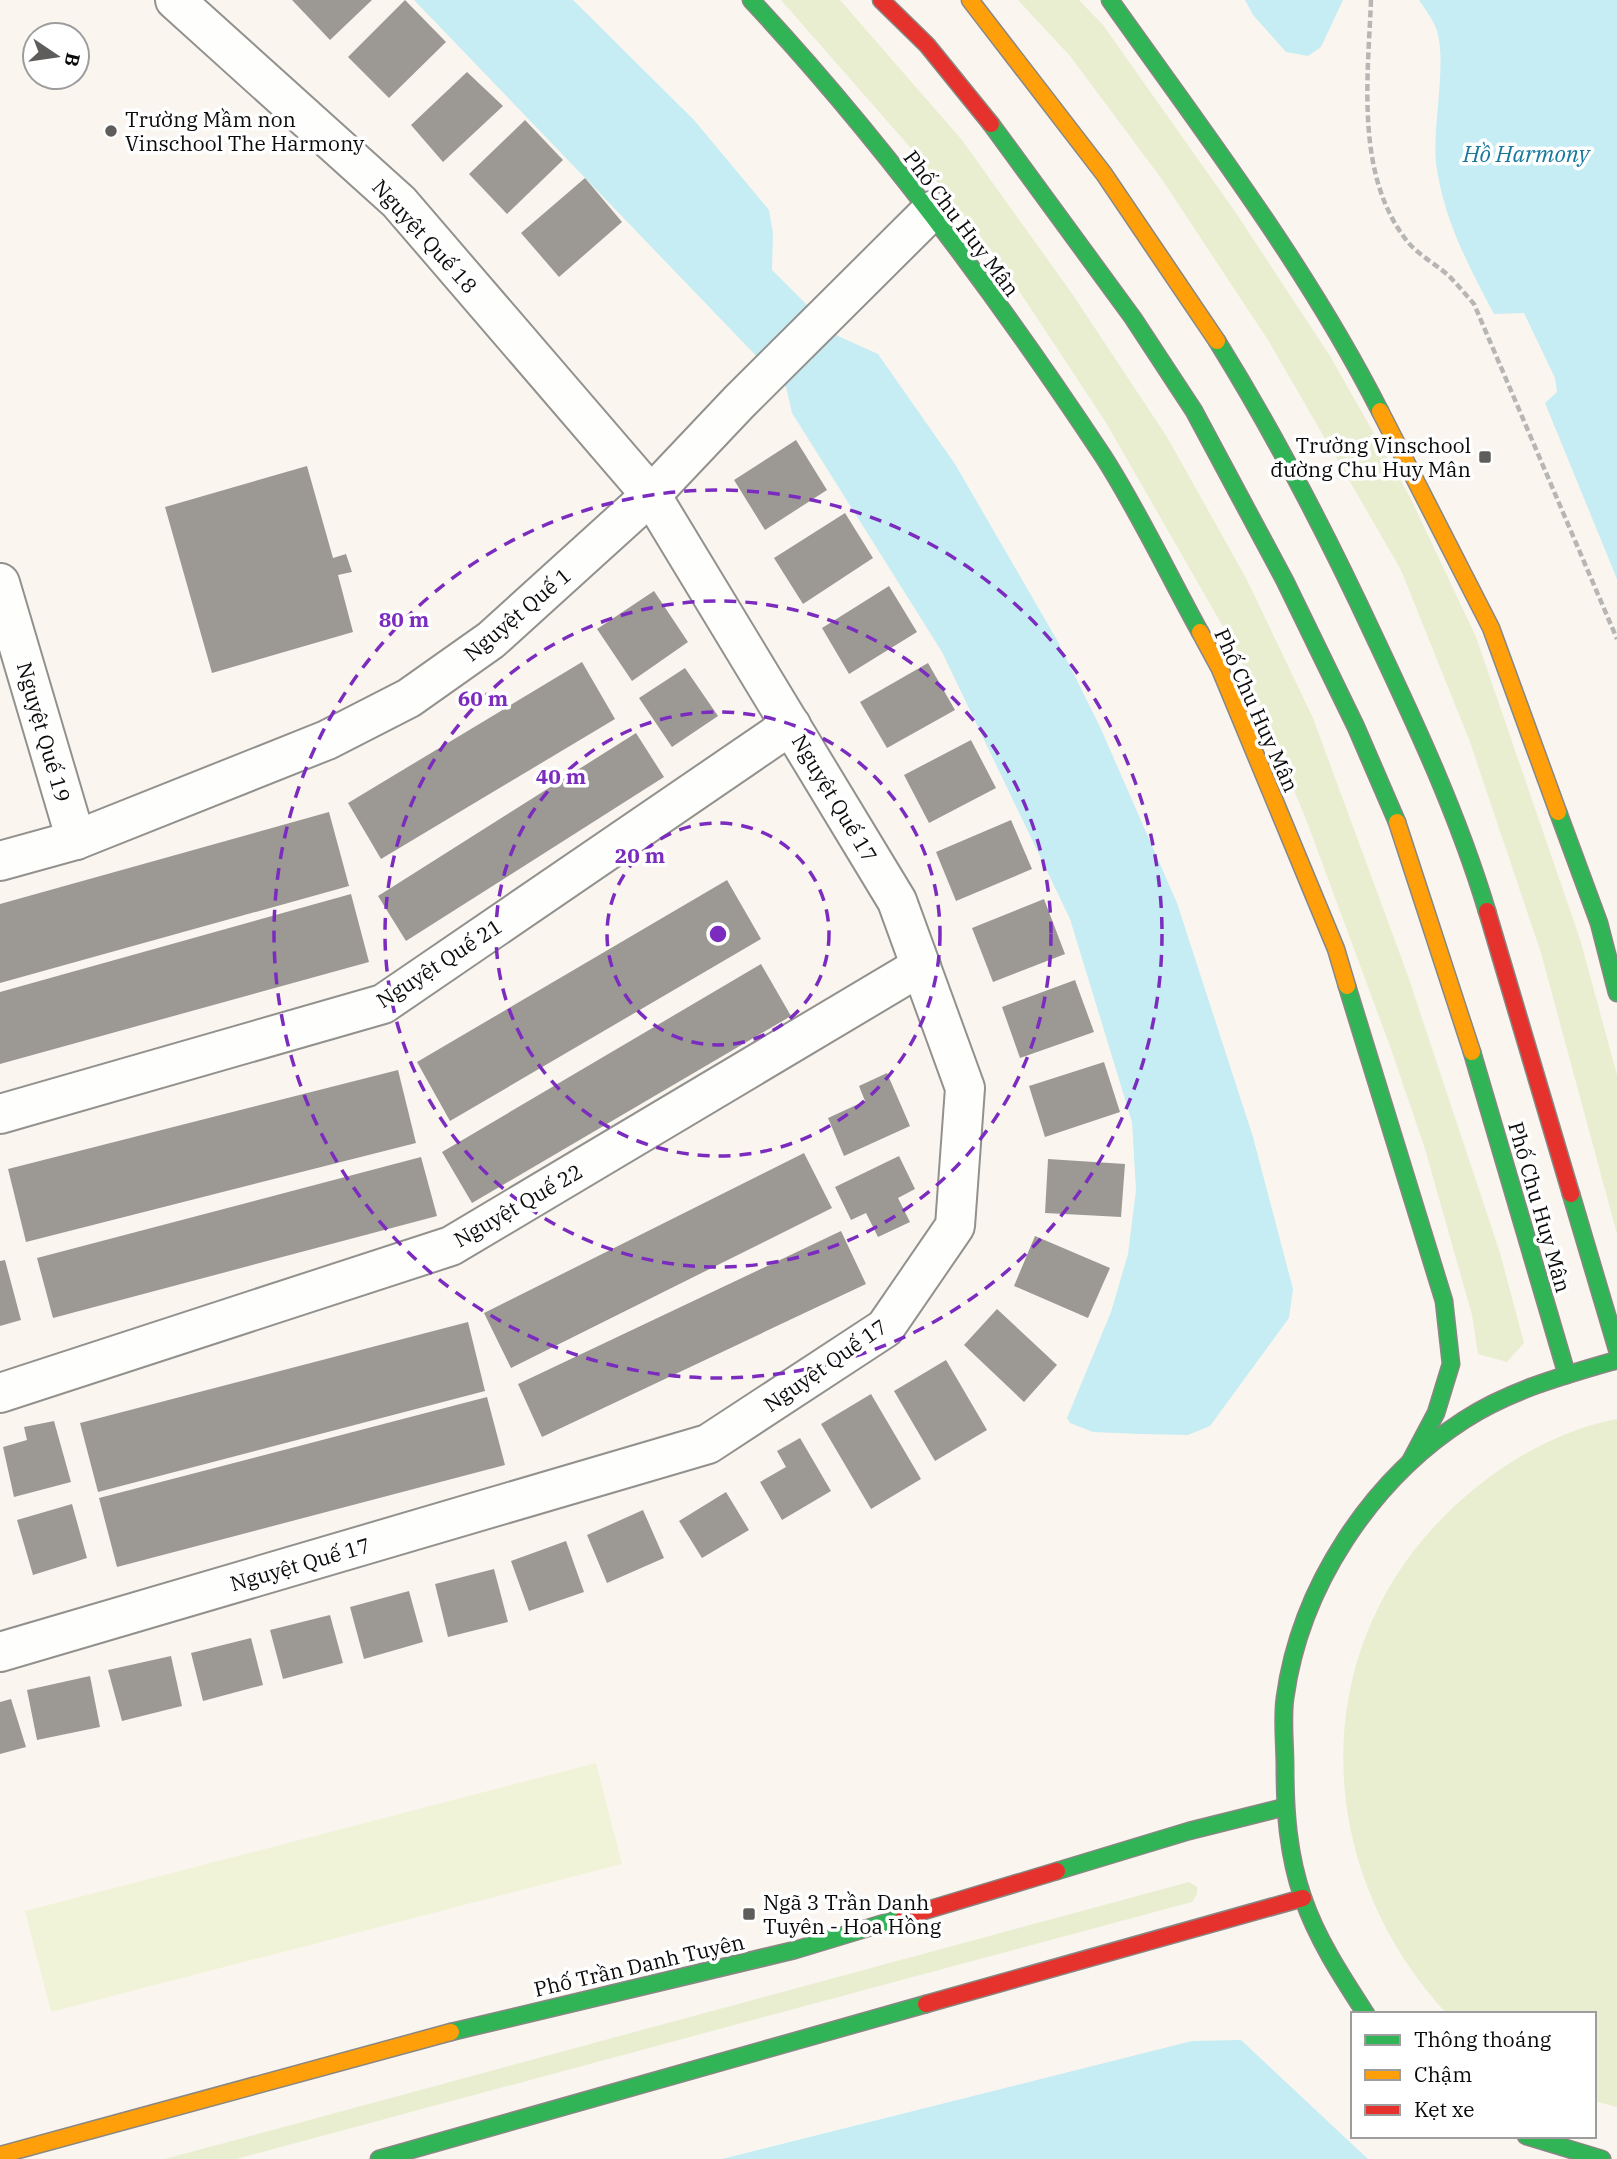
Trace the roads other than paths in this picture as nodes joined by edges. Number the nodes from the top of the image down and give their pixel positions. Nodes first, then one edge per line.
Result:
1 (175, 0) edge
2 (751, 0) edge
3 (881, 0) edge
4 (970, 0) edge
5 (1119, 3) edge
6 (931, 211) junction
7 (651, 495) junction
8 (0, 583) edge
9 (791, 725) junction
10 (75, 840) junction
11 (0, 861) edge
12 (921, 966) junction
13 (1617, 993) edge
14 (0, 1114) edge
15 (1617, 1349) edge
16 (1617, 1360) edge
17 (1567, 1375) junction
18 (0, 1394) edge
19 (1410, 1462) junction
20 (0, 1652) edge
21 (1285, 1807) junction
22 (1303, 1898) junction
23 (1366, 2012) edge
24 (1533, 2138) edge
25 (0, 2155) edge
26 (379, 2159) edge
27 (1602, 2159) edge

1 - 7 street, Nguyệt Quế 18
2 - 6 main road, Phố Chu Huy Mân
3 - 17 main road, Phố Chu Huy Mân
4 - 15 main road, Phố Chu Huy Mân
5 - 13 main road
6 - 7 street, Nguyệt Quế 1
6 - 19 main road, Phố Chu Huy Mân
7 - 9 street, Nguyệt Quế 17
7 - 10 street, Nguyệt Quế 1
8 - 10 street, Nguyệt Quế 19
9 - 12 street, Nguyệt Quế 17
9 - 14 street, Nguyệt Quế 21
10 - 11 street, Nguyệt Quế 1
12 - 18 street, Nguyệt Quế 22
12 - 20 street, Nguyệt Quế 17
16 - 17 main road
17 - 19 main road
19 - 21 main road
21 - 22 main road
21 - 25 main road, Phố Trần Danh Tuyên
22 - 23 main road
22 - 26 main road
24 - 27 main road

